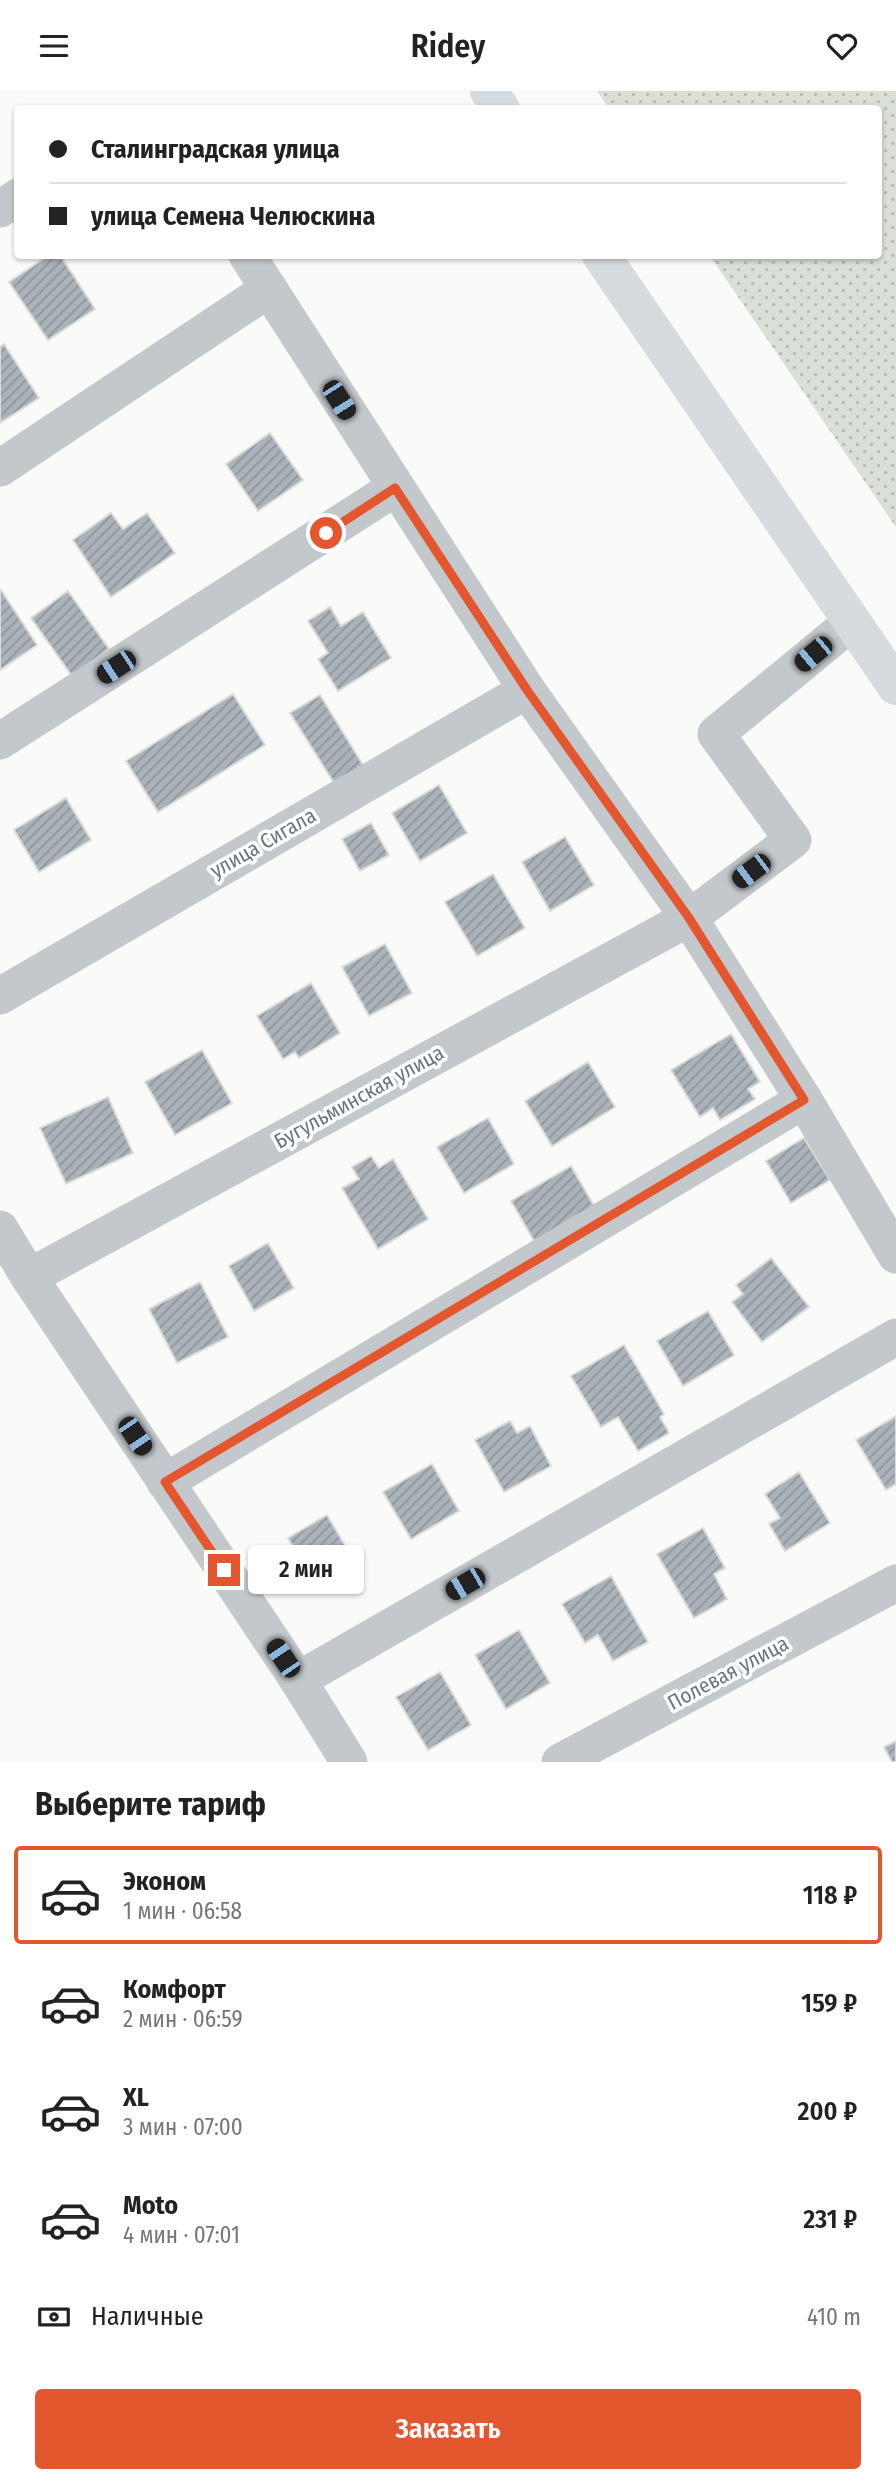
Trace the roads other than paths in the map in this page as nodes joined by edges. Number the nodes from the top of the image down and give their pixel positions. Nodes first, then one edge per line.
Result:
1 (250, 259) edge
2 (604, 259) edge
3 (269, 289) junction
4 (0, 468) edge
5 (395, 488) junction
6 (852, 622) junction
7 (896, 686) edge
8 (527, 690) junction
9 (0, 741) edge
10 (689, 918) junction
11 (0, 996) edge
12 (804, 1100) junction
13 (0, 1229) edge
14 (896, 1255) edge
15 (29, 1277) junction
16 (896, 1337) edge
17 (165, 1482) junction
18 (896, 1583) edge
19 (298, 1680) junction
20 (349, 1762) edge
21 (560, 1762) edge

1 - 3 street
2 - 6 main road
3 - 4 street
3 - 5 street
5 - 8 street
5 - 9 street
6 - 7 main road
6 - 10 street, Бугульминская улица
8 - 10 street
8 - 11 street, улица Сигала
10 - 12 street
10 - 15 street, Бугульминская улица
12 - 14 street
12 - 17 street
13 - 15 street
15 - 17 street
16 - 19 street
17 - 19 street
18 - 21 street, Полевая улица
19 - 20 street

